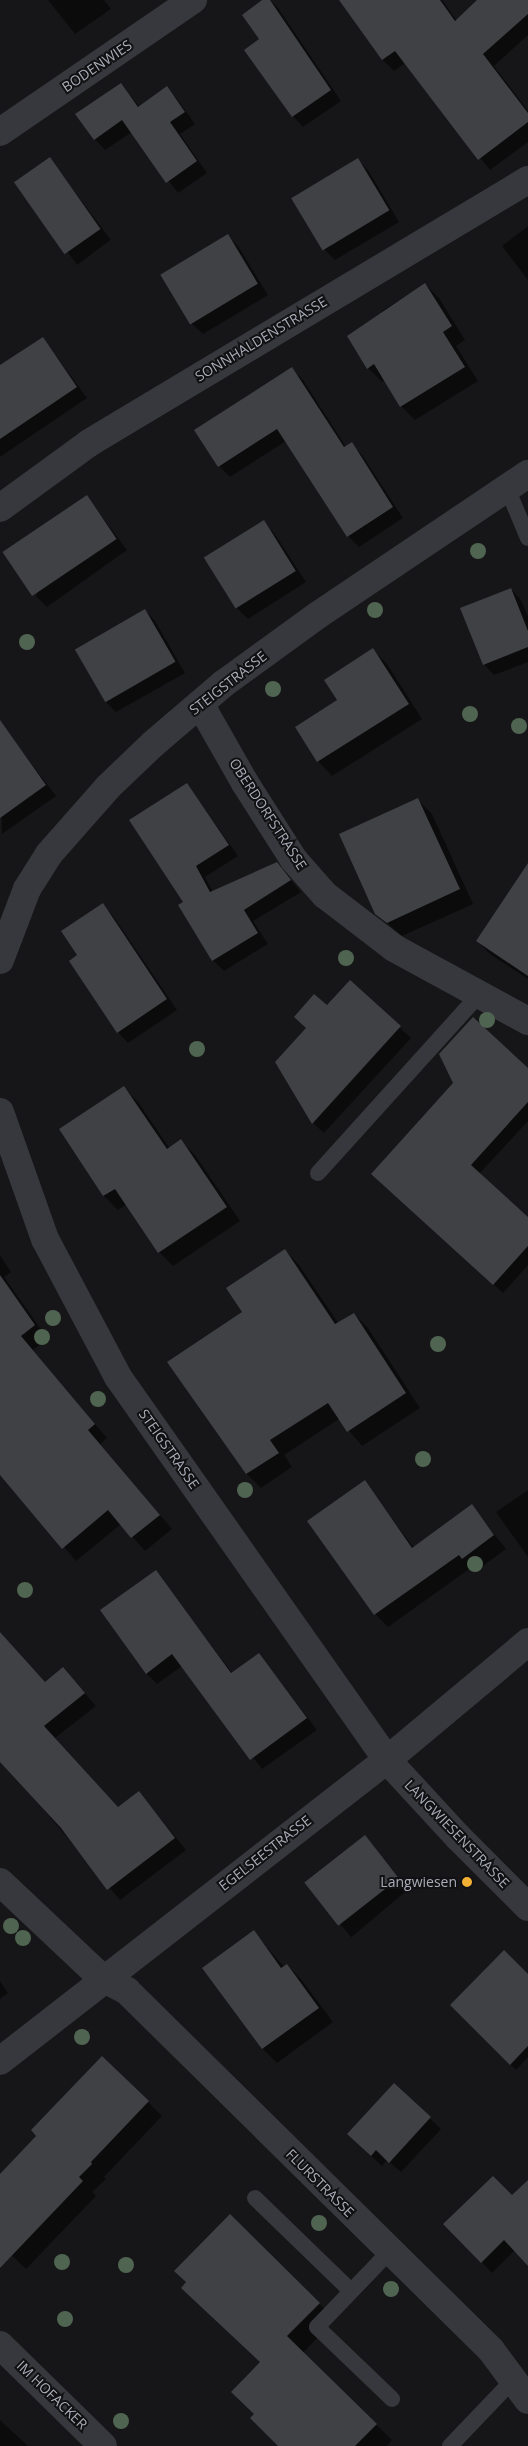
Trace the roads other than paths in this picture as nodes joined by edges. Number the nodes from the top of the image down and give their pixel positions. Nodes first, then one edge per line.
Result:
1 (193, 0) edge
2 (0, 132) edge
3 (528, 180) edge
4 (517, 481) edge
5 (0, 508) edge
6 (528, 538) edge
7 (200, 704) junction
8 (0, 960) edge
9 (480, 994) junction
10 (528, 1021) edge
11 (0, 1112) edge
12 (318, 1173) dead end
13 (528, 1642) edge
14 (387, 1760) junction
15 (0, 1882) edge
16 (528, 1907) edge
17 (102, 1978) junction
18 (0, 2061) edge
19 (255, 2198) dead end
20 (390, 2252) junction
21 (351, 2291) junction
22 (0, 2345) edge
23 (521, 2390) edge
24 (392, 2399) dead end
25 (103, 2446) edge
26 (450, 2446) edge

1 - 2 street, BODENWIES
3 - 5 street, SONNHALDENSTRASSE
4 - 6 lane
4 - 7 street, STEIGSTRASSE
7 - 8 street, STEIGSTRASSE
7 - 9 street, OBERDORFSTRASSE
9 - 10 street, OBERDORFSTRASSE
9 - 12 lane
11 - 14 street, STEIGSTRASSE
13 - 14 street, EGELSEESTRASSE
14 - 16 street, LANGWIESENSTRASSE
14 - 17 street, EGELSEESTRASSE
15 - 17 street, FLURSTRASSE
17 - 18 street, EGELSEESTRASSE
17 - 20 street, FLURSTRASSE
19 - 21 lane
20 - 21 lane
20 - 23 street, FLURSTRASSE
21 - 24 lane
22 - 25 street, IM HOFACKER
23 - 26 lane

